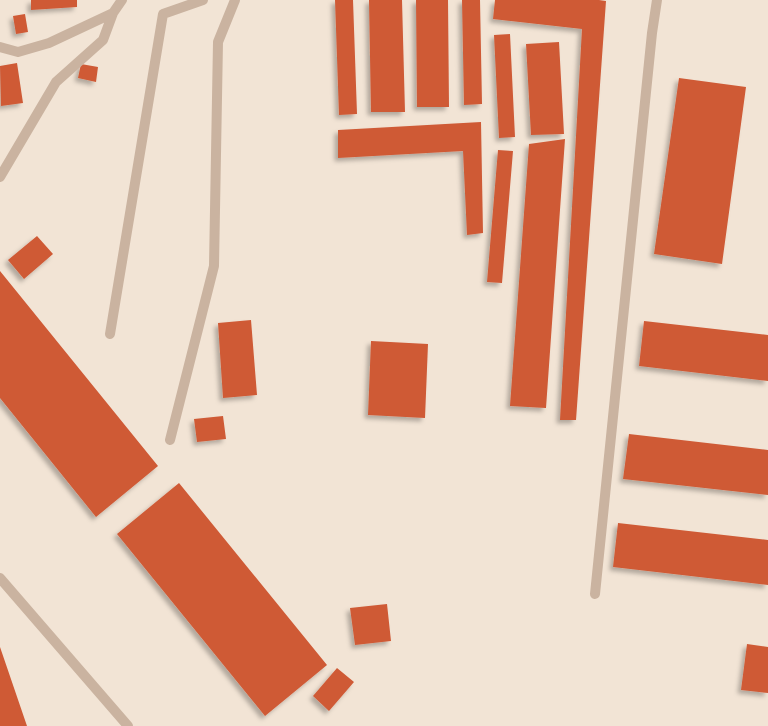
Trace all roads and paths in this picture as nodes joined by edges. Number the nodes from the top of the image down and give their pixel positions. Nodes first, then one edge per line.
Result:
1 (122, 0) edge
2 (203, 0) edge
3 (235, 0) edge
4 (657, 0) edge
5 (113, 13) junction
6 (0, 47) edge
7 (0, 176) edge
8 (110, 334) dead end
9 (170, 440) dead end
10 (0, 578) edge
11 (595, 594) dead end
12 (128, 726) edge

1 - 5 lane
2 - 8 lane
3 - 9 lane
4 - 11 lane
5 - 6 lane
5 - 7 lane
10 - 12 lane

